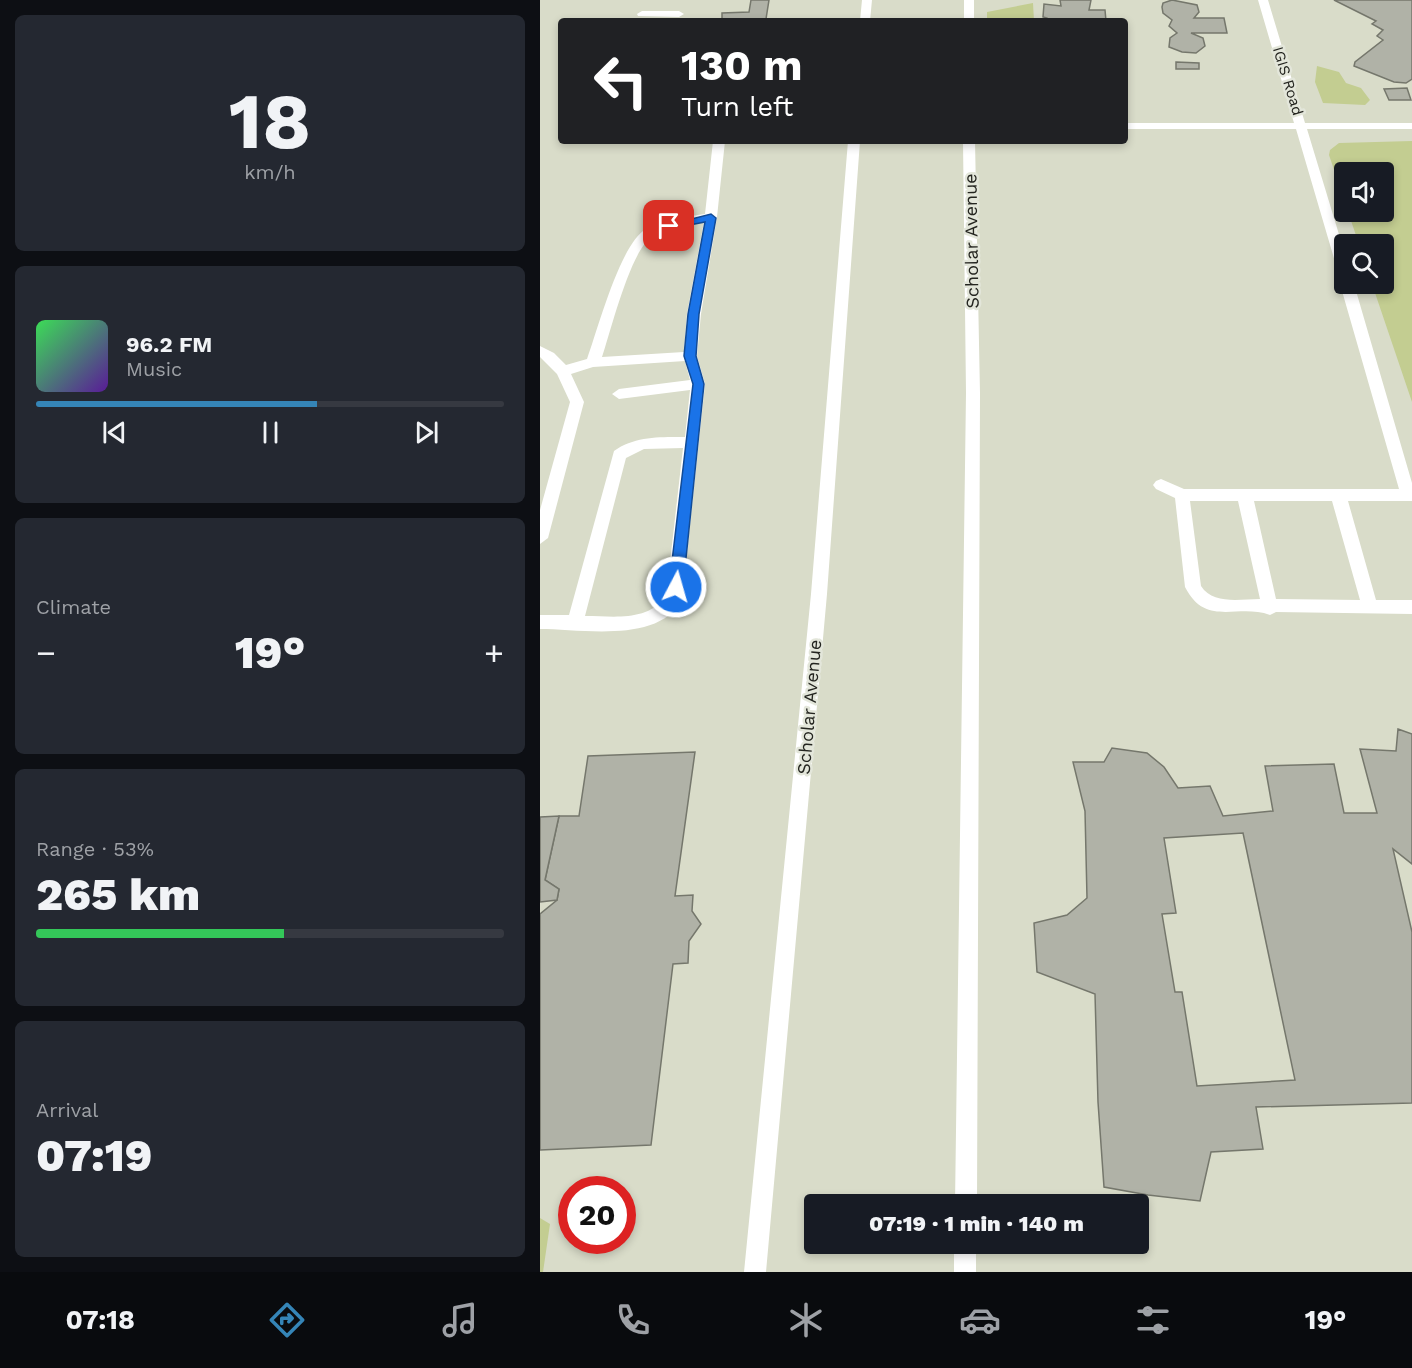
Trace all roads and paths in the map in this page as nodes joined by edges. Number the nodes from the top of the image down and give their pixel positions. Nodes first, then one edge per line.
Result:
1 (648, 0) edge
2 (682, 0) edge
3 (867, 0) edge
4 (969, 0) edge
5 (1263, 0) edge
6 (641, 17) edge
7 (678, 18) edge
8 (865, 18) edge
9 (969, 18) edge
10 (1128, 126) edge
11 (1412, 126) edge
12 (1302, 127) junction
13 (719, 144) edge
14 (854, 144) edge
15 (969, 144) edge
16 (711, 218) junction
17 (1334, 237) edge
18 (1350, 294) edge
19 (540, 351) edge
20 (690, 356) junction
21 (593, 362) junction
22 (563, 371) junction
23 (698, 384) junction
24 (619, 394) dead end
25 (692, 443) junction
26 (1161, 484) dead end
27 (546, 490) edge
28 (1182, 495) junction
29 (1410, 495) edge
30 (1245, 496) junction
31 (1339, 497) junction
32 (540, 538) edge
33 (1270, 608) junction
34 (1370, 608) junction
35 (1412, 608) edge
36 (540, 621) edge
37 (575, 622) junction
38 (966, 1194) edge
39 (965, 1254) edge
40 (755, 1272) edge
41 (965, 1272) edge

1 - 6 lane
2 - 7 lane
3 - 8 lane
4 - 9 lane
5 - 12 lane, IGIS Road
6 - 7 lane
10 - 12 lane
11 - 12 lane, IGIS Road
12 - 17 lane
13 - 16 lane
14 - 40 lane, Scholar Avenue
15 - 38 lane, Scholar Avenue
16 - 20 lane
16 - 21 lane
18 - 29 lane
19 - 22 lane
20 - 21 lane
20 - 23 lane
21 - 22 lane
22 - 27 lane
23 - 24 lane
23 - 25 lane
25 - 37 lane
25 - 37 lane
26 - 28 lane
27 - 32 lane
28 - 30 lane
28 - 33 lane
29 - 31 lane
30 - 31 lane
30 - 33 lane
31 - 34 lane
33 - 34 lane
34 - 35 lane
36 - 37 lane
39 - 41 lane

